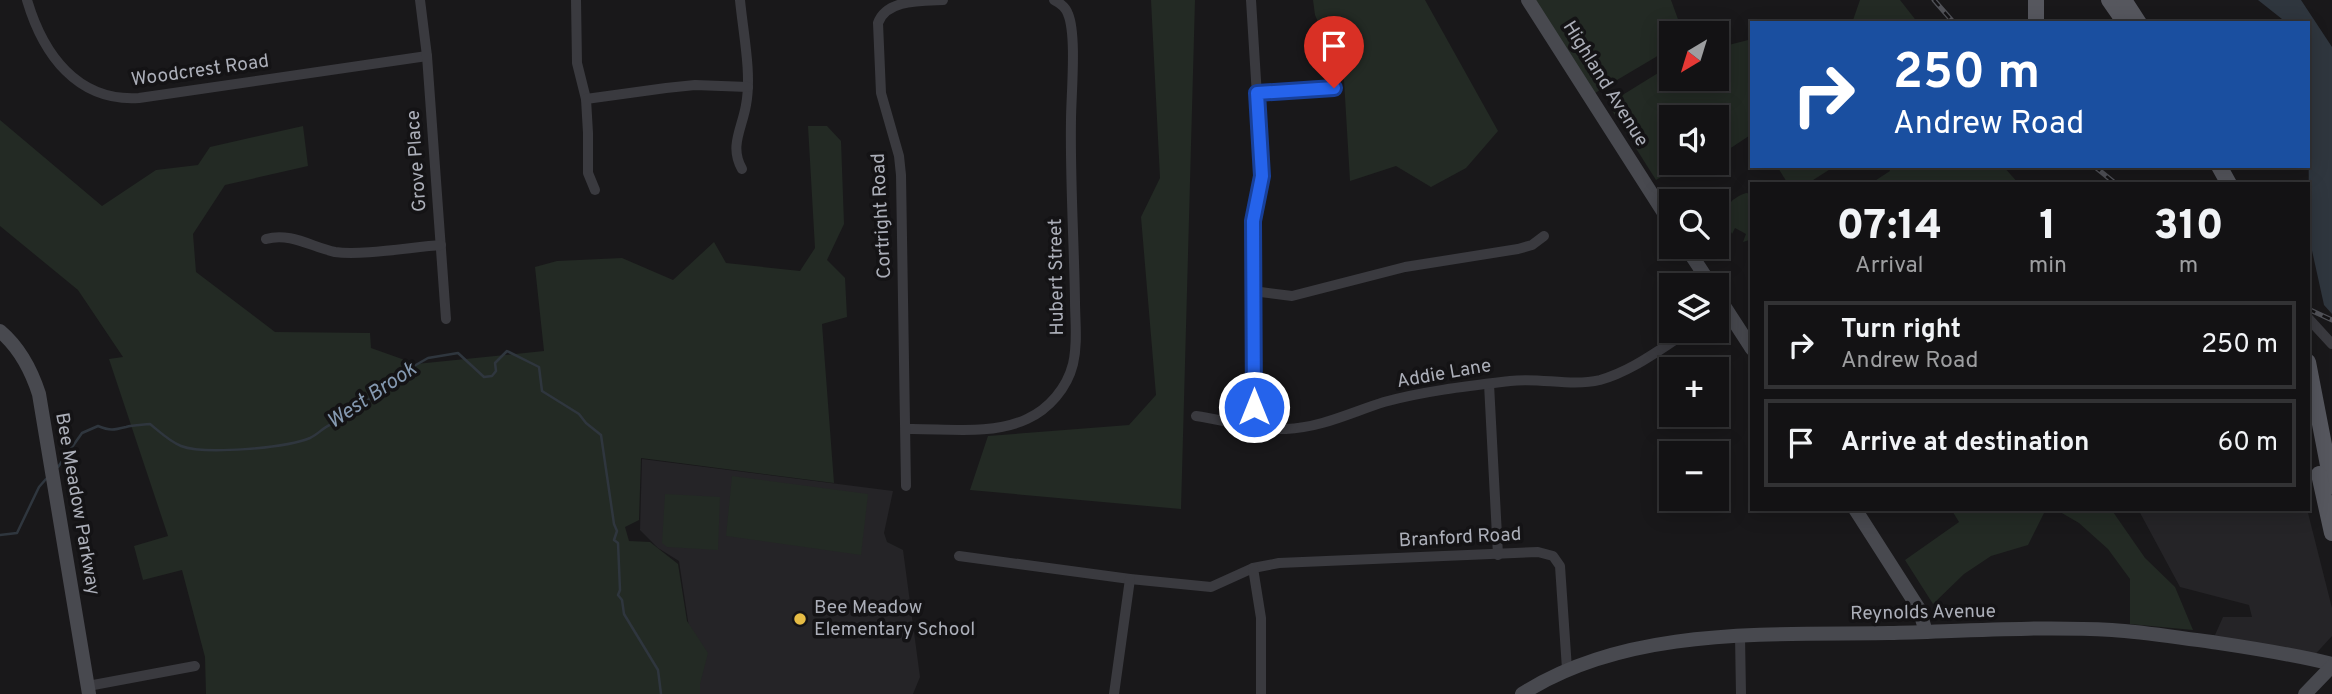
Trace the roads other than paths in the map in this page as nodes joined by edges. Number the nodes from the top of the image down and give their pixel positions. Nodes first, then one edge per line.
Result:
1 (27, 0) edge
2 (420, 0) edge
3 (576, 0) edge
4 (740, 0) edge
5 (943, 0) edge
6 (1054, 0) edge
7 (1251, 0) edge
8 (1528, 0) edge
9 (2036, 0) edge
10 (2108, 0) edge
11 (2124, 0) edge
12 (2036, 21) edge
13 (2109, 21) edge
14 (2124, 21) edge
15 (2138, 21) edge
16 (427, 55) junction
17 (748, 87) junction
18 (1334, 88) dead end
19 (1257, 93) junction
20 (586, 99) junction
21 (742, 169) dead end
22 (595, 190) dead end
23 (1659, 205) edge
24 (1544, 236) dead end
25 (266, 239) dead end
26 (441, 245) junction
27 (1252, 291) junction
28 (1729, 318) edge
29 (446, 319) dead end
30 (2310, 320) edge
31 (0, 331) edge
32 (1670, 343) edge
33 (2332, 344) edge
34 (1750, 346) edge
35 (2310, 372) edge
36 (1489, 384) junction
37 (1196, 416) dead end
38 (1254, 425) junction
39 (2310, 427) edge
40 (906, 429) junction
41 (906, 486) dead end
42 (2332, 486) edge
43 (1856, 511) edge
44 (2332, 533) edge
45 (1498, 555) junction
46 (959, 556) dead end
47 (1253, 568) junction
48 (1130, 579) junction
49 (1926, 632) junction
50 (1740, 636) junction
51 (2332, 665) edge
52 (195, 666) dead end
53 (1567, 669) junction
54 (88, 690) edge
55 (1114, 694) edge
56 (1261, 694) edge
57 (1522, 694) edge
58 (1741, 694) edge
59 (2305, 694) edge

1 - 16 street, Woodcrest Road
2 - 16 street, Grove Place
3 - 20 street
4 - 17 street
5 - 40 street, Cortright Road
6 - 40 street, Hubert Street
7 - 19 street
8 - 23 street, Highland Avenue
9 - 12 main road
10 - 13 main road
10 - 14 main road
11 - 15 main road
16 - 26 street, Grove Place
17 - 20 street
17 - 21 street
18 - 19 street
19 - 27 street
20 - 22 street
24 - 27 street
25 - 26 street
26 - 29 street, Grove Place
27 - 38 street
28 - 34 street
30 - 33 street
31 - 54 street, Bee Meadow Parkway
32 - 36 street, Addie Lane
35 - 42 main road
36 - 38 street, Addie Lane
36 - 45 street
37 - 38 street, Addie Lane
39 - 44 main road
40 - 41 street, Cortright Road
43 - 49 street
45 - 47 street, Branford Road
45 - 53 street, Branford Road
46 - 48 street, Branford Road
47 - 48 street, Branford Road
47 - 56 street
48 - 55 street
49 - 50 street, Reynolds Avenue
49 - 51 street, Reynolds Avenue
50 - 53 street, Reynolds Avenue
50 - 58 street
51 - 59 street
52 - 54 street
53 - 57 street, Reynolds Avenue

